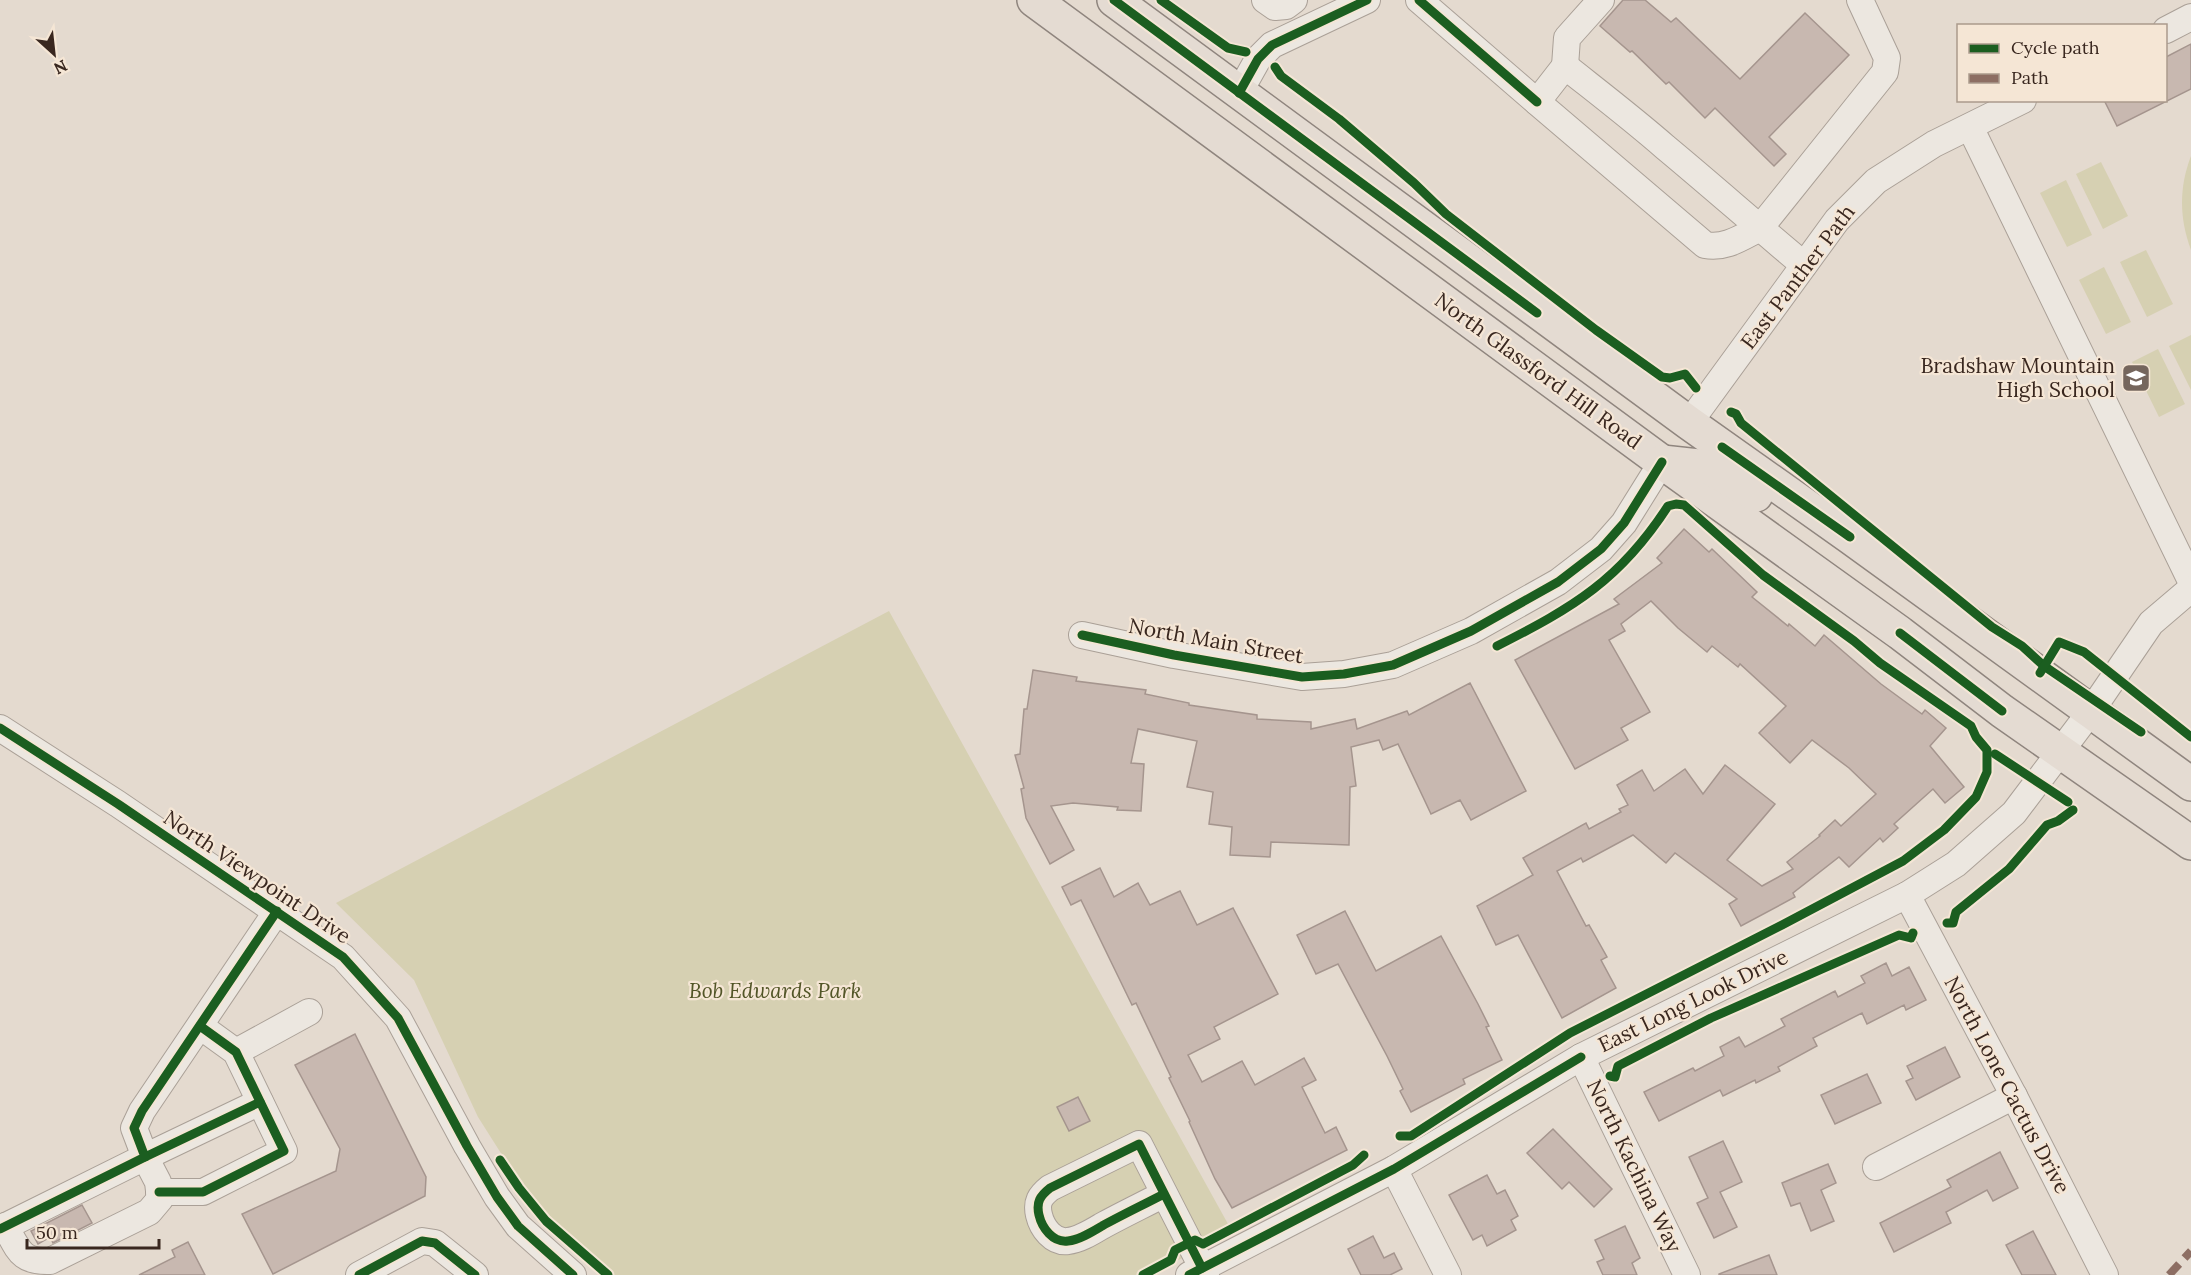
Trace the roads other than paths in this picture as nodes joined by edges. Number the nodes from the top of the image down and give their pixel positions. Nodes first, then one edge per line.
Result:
1 (1034, 0) edge
2 (1114, 0) edge
3 (1265, 0) edge
4 (1294, 0) edge
5 (1364, 0) edge
6 (1419, 0) edge
7 (1601, 0) edge
8 (1860, 0) edge
9 (2191, 17) edge
10 (2167, 29) edge
11 (1565, 66) junction
12 (1239, 93) junction
13 (1537, 102) junction
14 (2019, 102) edge
15 (1970, 127) junction
16 (1760, 228) junction
17 (1804, 265) junction
18 (1547, 377) junction
19 (1689, 423) junction
20 (1662, 462) junction
21 (1798, 501) junction
22 (2191, 581) edge
23 (2191, 589) edge
24 (1082, 634) dead end
25 (2091, 711) junction
26 (0, 728) edge
27 (2060, 752) junction
28 (2191, 784) edge
29 (2191, 843) edge
30 (1907, 895) junction
31 (277, 911) junction
32 (309, 1012) dead end
33 (200, 1026) junction
34 (236, 1052) junction
35 (1581, 1057) junction
36 (2014, 1096) junction
37 (260, 1102) junction
38 (145, 1157) junction
39 (1876, 1167) dead end
40 (1394, 1169) junction
41 (159, 1192) junction
42 (1164, 1194) junction
43 (3, 1227) edge
44 (567, 1273) edge
45 (1199, 1273) edge
46 (359, 1275) edge
47 (476, 1275) edge
48 (1448, 1275) edge
49 (1687, 1275) edge
50 (2105, 1275) edge

1 - 18 main road, North Glassford Hill Road
2 - 12 main road
3 - 4 street
5 - 12 street
6 - 13 street
7 - 11 street
8 - 16 street
9 - 10 street
11 - 13 street
11 - 16 street
12 - 19 main road
13 - 16 street
14 - 15 street, East Panther Path
15 - 17 street, East Panther Path
15 - 22 street
16 - 17 street
17 - 19 street, East Panther Path
18 - 19 main road
18 - 20 main road, North Glassford Hill Road
19 - 21 main road
20 - 21 main road
20 - 24 street, North Main Street
20 - 27 main road, North Glassford Hill Road
21 - 25 main road
23 - 25 street, East Long Look Drive
25 - 27 street, East Long Look Drive
25 - 28 main road
26 - 31 street, North Viewpoint Drive
27 - 29 main road, North Glassford Hill Road
27 - 30 street, East Long Look Drive
30 - 35 street, East Long Look Drive
30 - 36 street, North Lone Cactus Drive
31 - 33 street
31 - 44 street, North Viewpoint Drive
32 - 34 street
33 - 34 street
33 - 38 street
34 - 37 street
35 - 40 street, East Long Look Drive
35 - 49 street, North Kachina Way
36 - 39 street
36 - 50 street, North Lone Cactus Drive
37 - 38 street
37 - 41 street
38 - 41 street
38 - 43 street
40 - 45 street, East Long Look Drive
40 - 48 street
41 - 43 street
42 - 42 street
42 - 45 street
46 - 47 street

